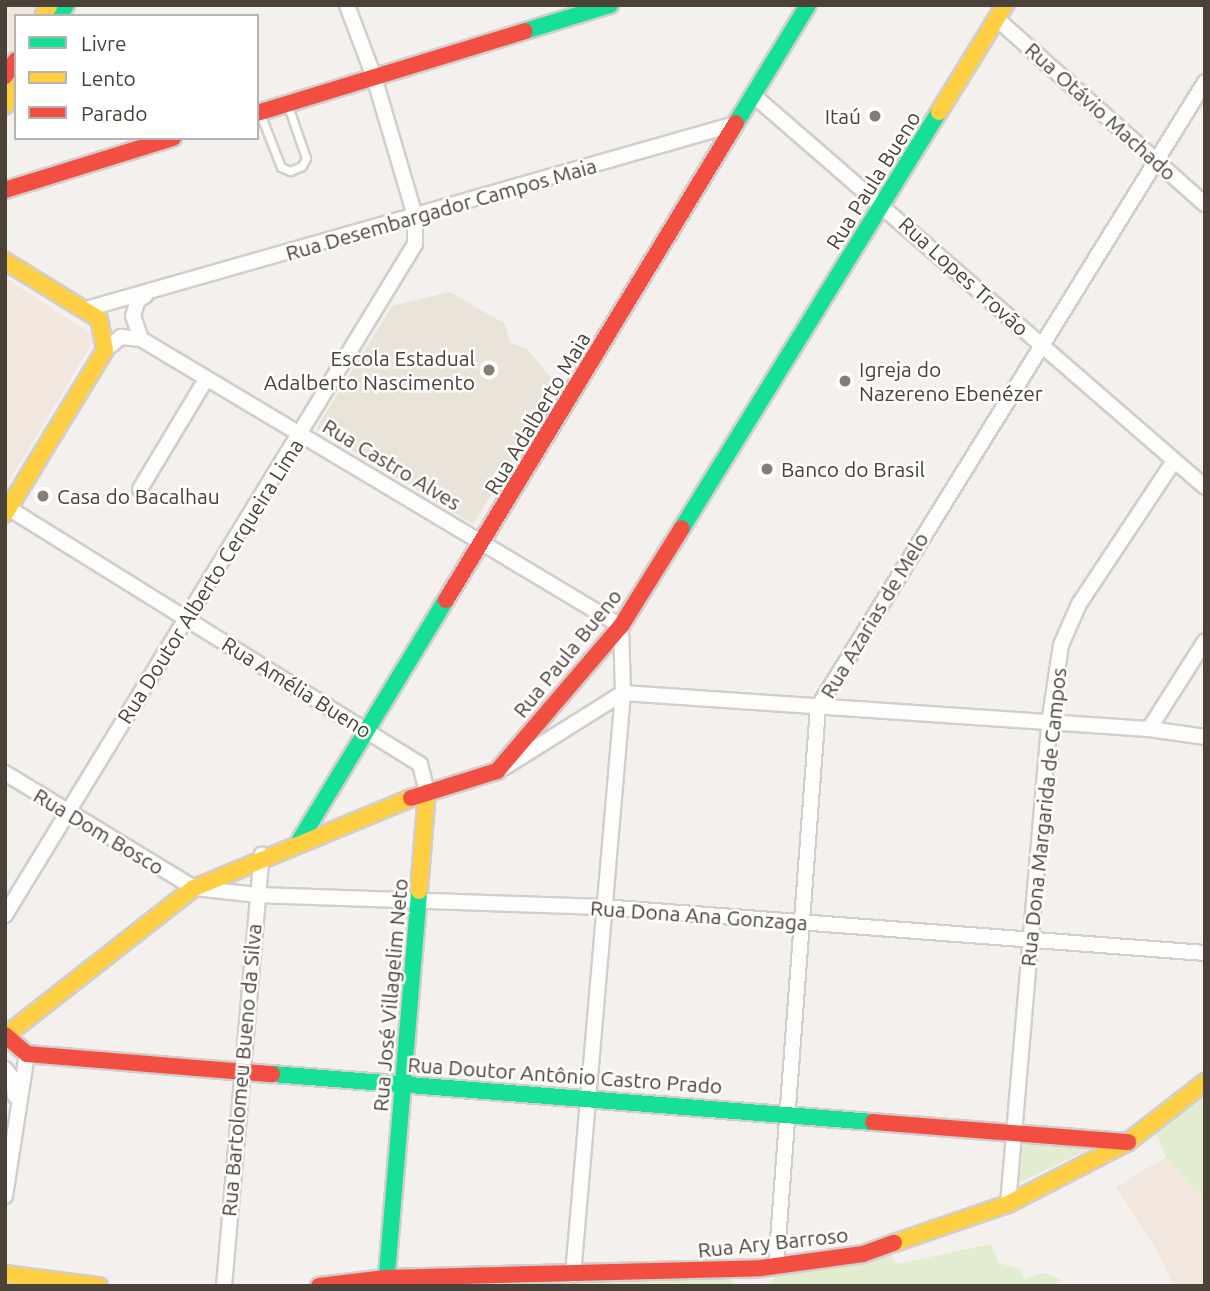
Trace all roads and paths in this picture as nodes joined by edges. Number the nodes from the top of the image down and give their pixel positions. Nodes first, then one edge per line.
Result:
1 (347, 5) edge
2 (610, 5) edge
3 (808, 5) edge
4 (1001, 12) edge
5 (374, 77) junction
6 (1205, 82) edge
7 (753, 95) junction
8 (287, 103) junction
9 (259, 112) edge
10 (259, 114) edge
11 (735, 124) junction
12 (167, 140) edge
13 (1155, 158) junction
14 (5, 190) edge
15 (1205, 204) edge
16 (883, 205) junction
17 (415, 216) junction
18 (5, 261) edge
19 (146, 295) junction
20 (86, 309) junction
21 (141, 339) junction
22 (1041, 345) junction
23 (105, 349) junction
24 (206, 379) junction
25 (301, 433) junction
26 (1174, 461) junction
27 (1205, 487) edge
28 (140, 489) dead end
29 (7, 509) edge
30 (483, 544) junction
31 (187, 618) junction
32 (621, 626) junction
33 (1205, 641) edge
34 (624, 693) junction
35 (818, 707) junction
36 (1049, 724) junction
37 (1149, 729) junction
38 (367, 730) junction
39 (1205, 737) edge
40 (497, 771) junction
41 (5, 773) edge
42 (427, 792) junction
43 (67, 811) junction
44 (300, 840) junction
45 (262, 855) junction
46 (194, 888) junction
47 (257, 895) junction
48 (420, 900) junction
49 (602, 907) junction
50 (5, 915) edge
51 (801, 923) junction
52 (1031, 938) junction
53 (1205, 953) edge
54 (5, 1035) edge
55 (27, 1054) junction
56 (5, 1069) edge
57 (239, 1073) junction
58 (1205, 1082) edge
59 (403, 1084) junction
60 (587, 1096) junction
61 (16, 1105) junction
62 (788, 1112) junction
63 (1012, 1135) junction
64 (1128, 1142) junction
65 (5, 1196) edge
66 (1008, 1204) junction
67 (776, 1267) junction
68 (5, 1274) edge
69 (573, 1275) junction
70 (386, 1282) edge
71 (99, 1286) edge
72 (224, 1286) edge
73 (319, 1286) edge

1 - 5 street, Rua Doutor Alberto Cerqueira Lima
2 - 5 main road
3 - 7 main road, Rua Adalberto Maia
4 - 13 street, Rua Otávio Machado
4 - 16 main road, Rua Paula Bueno
5 - 8 main road
5 - 17 street, Rua Doutor Alberto Cerqueira Lima
6 - 13 street, Rua Azarias de Melo
7 - 11 main road, Rua Adalberto Maia
7 - 16 street, Rua Lopes Trovão
8 - 9 main road
8 - 10 lane
11 - 17 street, Rua Desembargador Campos Maia
11 - 30 main road, Rua Adalberto Maia
12 - 14 main road
13 - 15 street, Rua Otávio Machado
13 - 22 street, Rua Azarias de Melo
16 - 22 street, Rua Lopes Trovão
16 - 32 main road, Rua Paula Bueno
17 - 19 street, Rua Desembargador Campos Maia
17 - 25 street, Rua Doutor Alberto Cerqueira Lima
18 - 20 main road
19 - 20 street
19 - 21 street
20 - 23 main road
21 - 23 street
21 - 24 street, Rua Castro Alves
22 - 26 street, Rua Lopes Trovão
22 - 35 street, Rua Azarias de Melo
23 - 29 main road
24 - 25 street, Rua Castro Alves
24 - 28 street
25 - 30 street, Rua Castro Alves
25 - 31 street, Rua Doutor Alberto Cerqueira Lima
26 - 27 street, Rua Lopes Trovão
26 - 36 street, Rua Dona Margarida de Campos
29 - 31 street, Rua Amélia Bueno
30 - 32 street, Rua Castro Alves
30 - 38 main road, Rua Adalberto Maia
31 - 38 street, Rua Amélia Bueno
31 - 43 street, Rua Doutor Alberto Cerqueira Lima
32 - 34 street
32 - 40 main road, Rua Paula Bueno
33 - 37 street
34 - 35 street
34 - 40 street
34 - 49 street
35 - 36 street
35 - 51 street, Rua Azarias de Melo
36 - 37 street
36 - 52 street, Rua Dona Margarida de Campos
37 - 39 street
38 - 42 street, Rua Amélia Bueno
38 - 44 main road, Rua Adalberto Maia
40 - 42 main road
41 - 43 street, Rua Dom Bosco
42 - 44 main road
42 - 48 main road, Rua José Villagelim Neto
43 - 46 street, Rua Dom Bosco
43 - 50 street, Rua Doutor Alberto Cerqueira Lima
44 - 45 main road
45 - 46 main road
45 - 47 street, Rua Bartolomeu Bueno da Silva
46 - 47 street, Rua Dona Ana Gonzaga
46 - 54 main road
47 - 48 street, Rua Dona Ana Gonzaga
47 - 57 street, Rua Bartolomeu Bueno da Silva
48 - 49 street, Rua Dona Ana Gonzaga
48 - 59 main road, Rua José Villagelim Neto
49 - 51 street, Rua Dona Ana Gonzaga
49 - 60 street
51 - 52 street, Rua Dona Ana Gonzaga
51 - 62 street, Rua Azarias de Melo
52 - 53 street, Rua Dona Ana Gonzaga
52 - 63 street, Rua Dona Margarida de Campos
54 - 55 main road
55 - 57 main road, Rua Doutor Antônio Castro Prado
55 - 61 street
56 - 61 street
57 - 59 main road, Rua Doutor Antônio Castro Prado
57 - 72 street, Rua Bartolomeu Bueno da Silva
58 - 64 main road, Rua Ary Barroso
59 - 60 main road, Rua Doutor Antônio Castro Prado
59 - 70 main road, Rua José Villagelim Neto
60 - 62 main road, Rua Doutor Antônio Castro Prado
60 - 69 street
61 - 65 street
62 - 63 main road, Rua Doutor Antônio Castro Prado
62 - 67 street, Rua Azarias de Melo
63 - 64 main road, Rua Doutor Antônio Castro Prado
63 - 66 street, Rua Dona Margarida de Campos
64 - 66 main road, Rua Ary Barroso
66 - 67 main road, Rua Ary Barroso
67 - 69 main road, Rua Ary Barroso
68 - 71 main road
69 - 70 main road, Rua Ary Barroso
70 - 73 main road, Rua Ary Barroso

